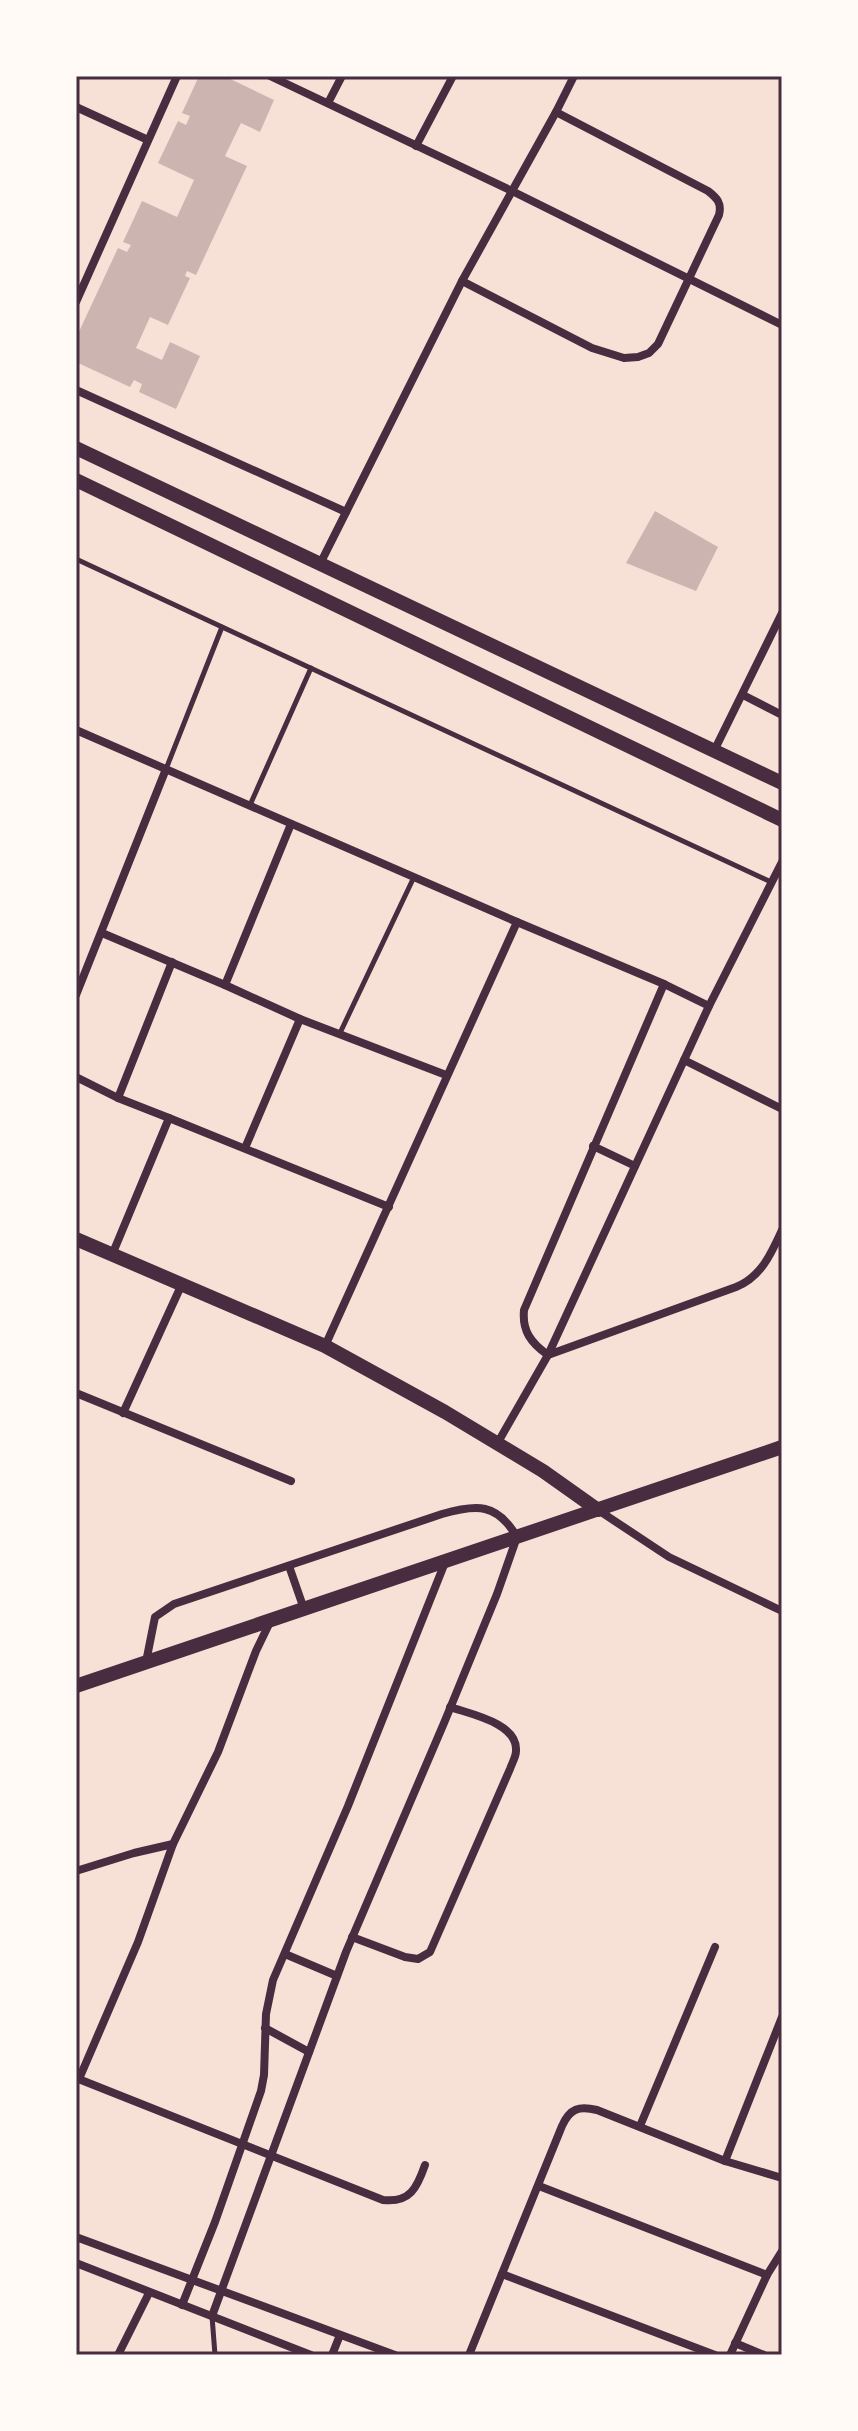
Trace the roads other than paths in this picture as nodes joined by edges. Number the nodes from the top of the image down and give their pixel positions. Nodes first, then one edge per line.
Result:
1 (177, 76) edge
2 (270, 76) edge
3 (342, 76) edge
4 (453, 76) edge
5 (574, 76) edge
6 (328, 103) junction
7 (76, 107) edge
8 (556, 112) junction
9 (148, 140) junction
10 (416, 146) junction
11 (512, 191) junction
12 (690, 279) junction
13 (462, 281) junction
14 (76, 302) edge
15 (782, 325) edge
16 (76, 390) edge
17 (76, 448) edge
18 (76, 480) edge
19 (346, 512) junction
20 (76, 559) edge
21 (320, 565) junction
22 (782, 613) edge
23 (222, 627) junction
24 (311, 668) junction
25 (743, 695) junction
26 (782, 715) edge
27 (76, 730) edge
28 (714, 751) junction
29 (166, 769) junction
30 (782, 783) edge
31 (250, 805) junction
32 (782, 820) edge
33 (291, 824) junction
34 (782, 862) edge
35 (414, 877) junction
36 (773, 883) junction
37 (517, 922) junction
38 (102, 933) junction
39 (172, 962) junction
40 (664, 984) junction
41 (225, 985) junction
42 (76, 995) edge
43 (709, 1006) junction
44 (300, 1019) junction
45 (340, 1034) junction
46 (684, 1060) junction
47 (446, 1075) junction
48 (76, 1077) edge
49 (118, 1098) junction
50 (782, 1109) edge
51 (169, 1118) junction
52 (593, 1146) junction
53 (245, 1148) junction
54 (635, 1166) junction
55 (389, 1207) junction
56 (782, 1230) edge
57 (76, 1239) edge
58 (112, 1255) junction
59 (181, 1286) junction
60 (325, 1346) junction
61 (548, 1355) junction
62 (76, 1393) edge
63 (123, 1413) junction
64 (497, 1444) junction
65 (782, 1447) edge
66 (291, 1481) dead end
67 (598, 1510) junction
68 (517, 1537) junction
69 (446, 1559) junction
70 (289, 1566) junction
71 (304, 1609) junction
72 (782, 1611) edge
73 (271, 1620) junction
74 (146, 1662) junction
75 (76, 1686) edge
76 (450, 1707) junction
77 (173, 1844) junction
78 (76, 1871) edge
79 (352, 1937) junction
80 (715, 1947) dead end
81 (285, 1954) junction
82 (337, 1976) junction
83 (782, 2017) edge
84 (265, 2028) junction
85 (309, 2052) junction
86 (78, 2078) edge
87 (640, 2126) junction
88 (243, 2145) junction
89 (271, 2156) junction
90 (725, 2161) junction
91 (425, 2165) dead end
92 (782, 2178) edge
93 (539, 2186) junction
94 (76, 2237) edge
95 (782, 2251) edge
96 (76, 2263) edge
97 (502, 2274) junction
98 (767, 2275) junction
99 (192, 2281) junction
100 (221, 2292) junction
101 (149, 2293) junction
102 (182, 2305) junction
103 (212, 2316) junction
104 (340, 2335) junction
105 (735, 2343) junction
106 (118, 2355) edge
107 (215, 2355) edge
108 (311, 2355) edge
109 (332, 2355) edge
110 (395, 2355) edge
111 (469, 2355) edge
112 (715, 2355) edge
113 (730, 2355) edge
114 (764, 2355) edge

1 - 9 street
2 - 6 street
3 - 6 street
4 - 10 street
5 - 8 street
6 - 10 street
7 - 9 street
8 - 11 street
8 - 12 street
9 - 14 street
10 - 11 street
11 - 12 street
11 - 13 street
12 - 13 street
12 - 15 street
13 - 19 street
16 - 19 street
17 - 21 main road
18 - 32 main road
19 - 21 street
20 - 23 lane
21 - 28 main road
22 - 25 street
23 - 24 lane
23 - 29 lane
24 - 31 lane
24 - 36 lane
25 - 26 street
25 - 28 street
27 - 29 street
28 - 30 main road
29 - 31 street
29 - 38 street
31 - 33 street
33 - 35 street
33 - 41 street
34 - 36 street
35 - 37 street
35 - 45 lane
36 - 43 street
37 - 40 street
37 - 47 street
38 - 39 street
38 - 42 street
39 - 41 street
39 - 49 street
40 - 43 street
40 - 52 street
41 - 44 street
43 - 46 street
44 - 45 street
44 - 53 street
45 - 47 street
46 - 50 street
46 - 54 street
47 - 55 street
48 - 49 street
49 - 51 street
51 - 53 street
51 - 58 street
52 - 54 street
52 - 61 street
53 - 55 street
54 - 61 street
55 - 60 street
56 - 61 street
57 - 58 main road
58 - 59 main road
59 - 60 main road
59 - 63 street
60 - 64 main road
61 - 64 street
62 - 63 street
63 - 66 street
64 - 67 main road
65 - 67 main road
67 - 68 main road
67 - 72 street
68 - 69 main road
68 - 70 street
68 - 76 street
69 - 71 main road
69 - 81 street
70 - 71 street
70 - 74 street
71 - 73 main road
73 - 74 main road
73 - 77 street
74 - 75 main road
76 - 79 street
76 - 79 street
77 - 78 street
77 - 86 street
79 - 82 street
80 - 87 street
81 - 82 street
81 - 84 street
82 - 85 street
83 - 90 street
84 - 85 street
84 - 88 street
85 - 89 street
86 - 88 street
87 - 90 street
87 - 93 street
88 - 89 street
88 - 99 street
89 - 91 street
89 - 100 street
90 - 92 street
93 - 97 street
93 - 98 street
94 - 99 street
95 - 98 street
96 - 101 street
97 - 111 street
97 - 112 street
98 - 105 street
99 - 100 street
99 - 102 street
100 - 103 street
100 - 104 street
101 - 102 street
101 - 106 street
102 - 103 street
103 - 107 lane
103 - 108 street
104 - 109 street
104 - 110 street
105 - 113 street
105 - 114 street

